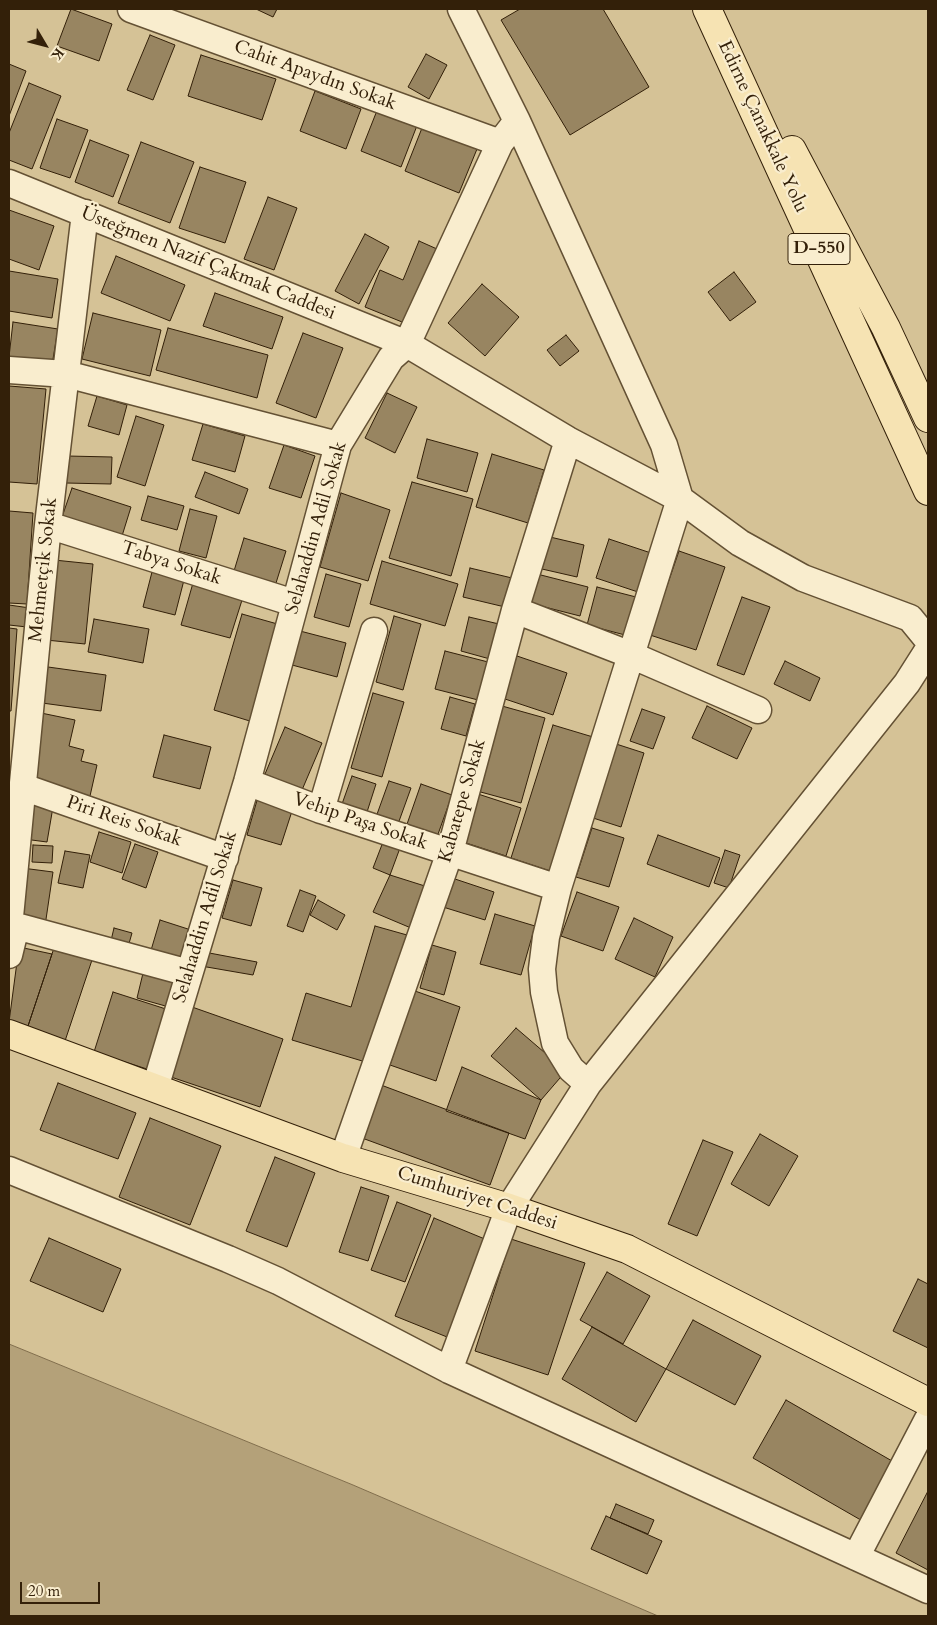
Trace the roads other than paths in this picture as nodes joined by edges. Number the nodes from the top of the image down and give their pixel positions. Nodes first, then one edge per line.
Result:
1 (132, 9) edge
2 (461, 9) edge
3 (708, 9) edge
4 (717, 9) edge
5 (517, 121) junction
6 (500, 143) junction
7 (9, 183) edge
8 (85, 214) junction
9 (407, 344) junction
10 (9, 370) edge
11 (66, 374) junction
12 (928, 418) edge
13 (568, 440) junction
14 (338, 445) junction
15 (928, 491) edge
16 (680, 498) junction
17 (48, 525) junction
18 (294, 603) junction
19 (516, 610) junction
20 (374, 631) dead end
21 (928, 640) edge
22 (928, 650) edge
23 (631, 655) junction
24 (758, 710) dead end
25 (17, 757) edge
26 (247, 782) junction
27 (23, 787) junction
28 (322, 810) junction
29 (450, 852) junction
30 (225, 858) junction
31 (558, 888) junction
32 (11, 927) edge
33 (9, 955) edge
34 (189, 974) junction
35 (9, 1034) edge
36 (588, 1084) junction
37 (155, 1088) junction
38 (343, 1158) junction
39 (9, 1170) edge
40 (509, 1208) junction
41 (449, 1370) junction
42 (928, 1402) edge
43 (928, 1418) edge
44 (856, 1557) junction
45 (928, 1590) edge

1 - 6 street, Cahit Apaydın Sokak
2 - 5 street
3 - 15 main road, Edirne Çanakkale Yolu / D-550
4 - 12 main road, Edirne Çanakkale Yolu / D-550
5 - 6 street, Selahaddin Adil Sokak
5 - 16 street
6 - 9 street, Selahaddin Adil Sokak
7 - 8 street, Üsteğmen Nazif Çakmak Caddesi
8 - 9 street, Üsteğmen Nazif Çakmak Caddesi
8 - 11 street, Mehmetçik Sokak
9 - 13 street, Üsteğmen Nazif Çakmak Caddesi
9 - 14 street, Selahaddin Adil Sokak
10 - 11 street
11 - 14 street
11 - 17 street, Mehmetçik Sokak
13 - 16 street, Üsteğmen Nazif Çakmak Caddesi
13 - 19 street, Kabatepe Sokak
14 - 18 street, Selahaddin Adil Sokak
16 - 21 street, Üsteğmen Nazif Çakmak Caddesi
16 - 23 street
17 - 18 street, Tabya Sokak
17 - 25 street, Mehmetçik Sokak
18 - 26 street, Selahaddin Adil Sokak
19 - 23 street
19 - 29 street, Kabatepe Sokak
20 - 28 street
22 - 36 street
23 - 24 street
23 - 31 street
25 - 27 street, Mehmetçik Sokak
26 - 28 street, Vehip Paşa Sokak
26 - 30 street, Selahaddin Adil Sokak
27 - 30 street, Piri Reis Sokak
27 - 32 street, Mehmetçik Sokak
28 - 29 street, Vehip Paşa Sokak
29 - 31 street, Vehip Paşa Sokak
29 - 38 street, Kabatepe Sokak
30 - 34 street, Selahaddin Adil Sokak
31 - 36 street
32 - 33 street, Mehmetçik Sokak
32 - 34 street
34 - 37 street, Selahaddin Adil Sokak
35 - 37 main road, Cumhuriyet Caddesi
36 - 40 street
37 - 38 main road, Cumhuriyet Caddesi
38 - 40 main road, Cumhuriyet Caddesi
39 - 41 street
40 - 41 street
40 - 42 main road, Cumhuriyet Caddesi
41 - 44 street
43 - 44 street
44 - 45 street

